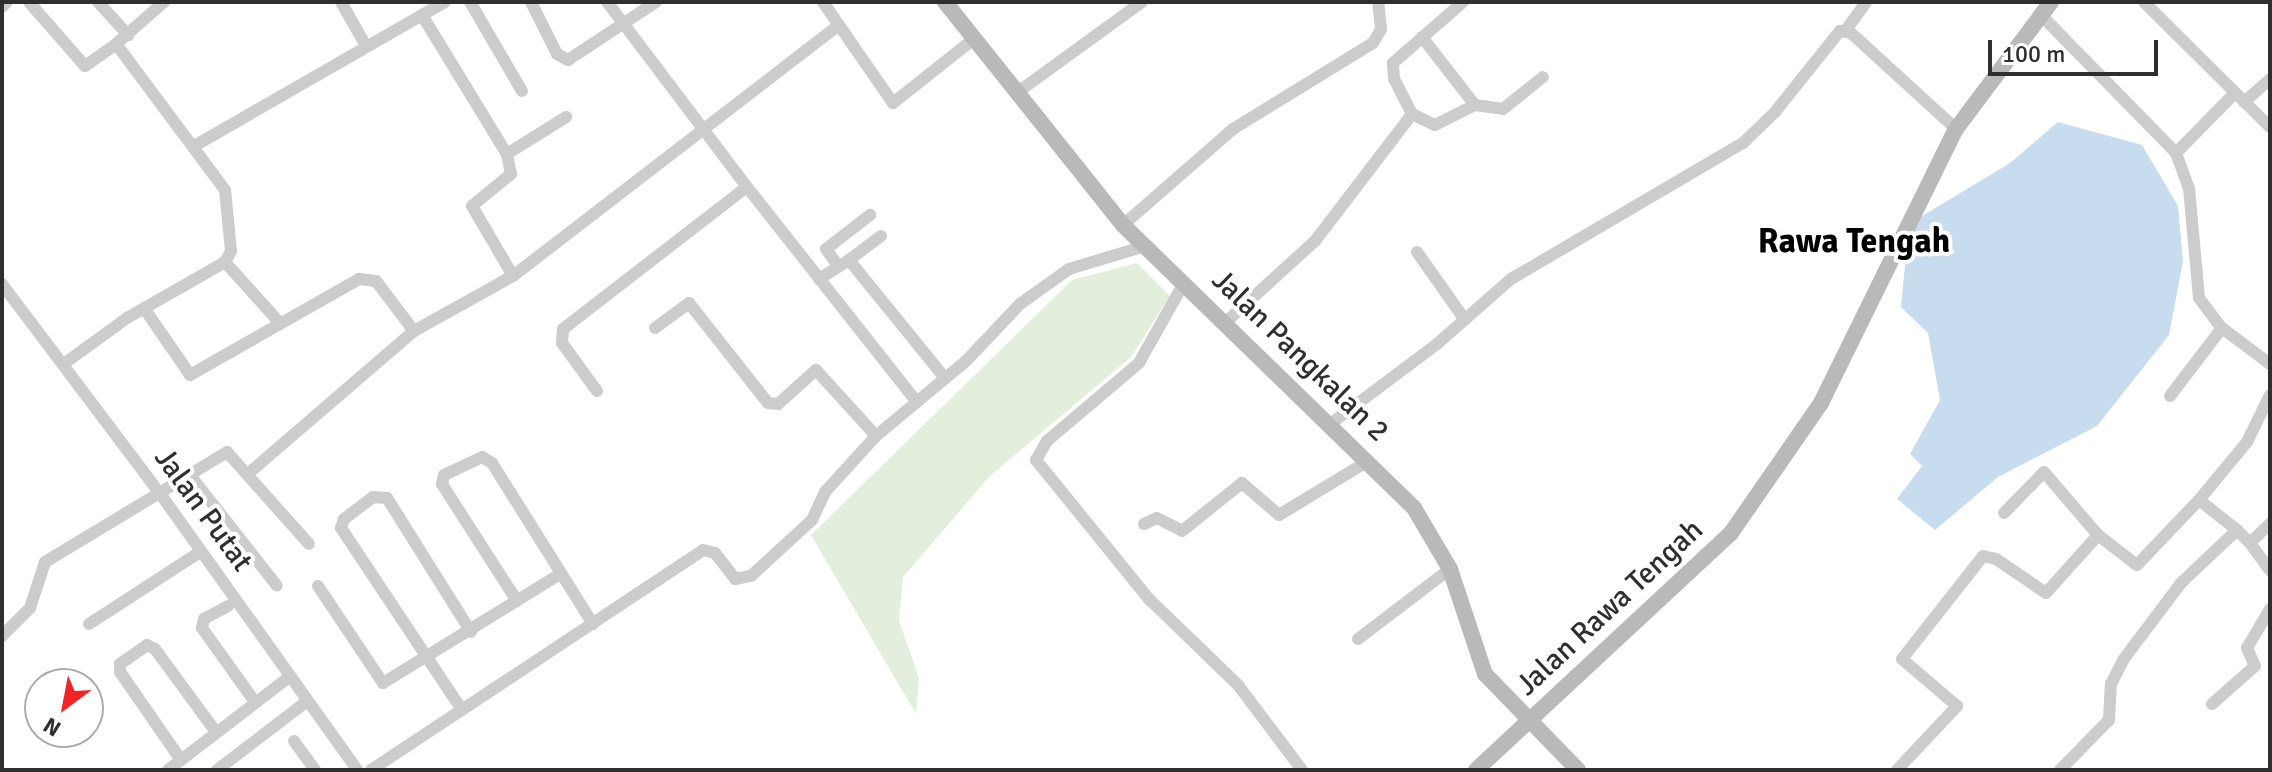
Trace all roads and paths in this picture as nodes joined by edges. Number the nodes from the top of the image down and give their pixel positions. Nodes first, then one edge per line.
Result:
1 (7, 2) edge
2 (29, 2) edge
3 (98, 2) edge
4 (164, 2) edge
5 (341, 2) edge
6 (445, 2) edge
7 (470, 2) edge
8 (531, 2) edge
9 (607, 2) edge
10 (656, 2) edge
11 (823, 2) edge
12 (945, 2) edge
13 (1142, 2) edge
14 (1378, 2) edge
15 (1463, 2) edge
16 (1866, 2) edge
17 (2144, 2) edge
18 (2, 7) edge
19 (2046, 9) edge
20 (422, 15) junction
21 (619, 24) junction
22 (839, 25) junction
23 (1846, 30) junction
24 (128, 35) junction
25 (1422, 37) junction
26 (975, 38) junction
27 (116, 44) junction
28 (365, 44) junction
29 (1543, 77) dead end
30 (2270, 79) edge
31 (522, 91) dead end
32 (1018, 92) junction
33 (2239, 98) junction
34 (1475, 105) junction
35 (1412, 114) junction
36 (566, 117) dead end
37 (2270, 127) edge
38 (701, 129) junction
39 (1956, 129) junction
40 (196, 145) junction
41 (2176, 153) junction
42 (507, 154) junction
43 (747, 187) junction
44 (870, 215) dead end
45 (1123, 225) junction
46 (881, 236) dead end
47 (1145, 246) junction
48 (1417, 252) dead end
49 (225, 262) junction
50 (844, 263) junction
51 (513, 276) junction
52 (819, 279) junction
53 (1184, 283) junction
54 (2, 284) edge
55 (144, 308) junction
56 (1465, 320) junction
57 (1227, 321) junction
58 (280, 323) junction
59 (655, 328) dead end
60 (2222, 328) junction
61 (414, 331) junction
62 (65, 363) junction
63 (2270, 364) edge
64 (945, 378) junction
65 (597, 391) dead end
66 (2270, 395) edge
67 (2170, 396) dead end
68 (917, 402) junction
69 (1329, 425) junction
70 (876, 436) junction
71 (1368, 461) junction
72 (250, 472) junction
73 (189, 474) junction
74 (159, 492) junction
75 (2199, 500) junction
76 (2004, 513) dead end
77 (1144, 524) dead end
78 (2270, 524) edge
79 (2237, 530) junction
80 (2098, 535) junction
81 (2250, 543) junction
82 (309, 544) dead end
83 (200, 552) junction
84 (1450, 569) junction
85 (2270, 571) edge
86 (560, 574) junction
87 (277, 586) dead end
88 (318, 586) dead end
89 (517, 601) junction
90 (228, 606) dead end
91 (2270, 609) edge
92 (89, 624) dead end
93 (593, 624) junction
94 (471, 632) junction
95 (2, 636) edge
96 (1358, 639) dead end
97 (428, 659) junction
98 (288, 678) junction
99 (255, 702) junction
100 (306, 702) junction
101 (2212, 704) dead end
102 (462, 710) junction
103 (1529, 724) junction
104 (216, 732) junction
105 (294, 741) dead end
106 (181, 760) junction
107 (168, 770) edge
108 (217, 770) edge
109 (315, 770) edge
110 (357, 770) edge
111 (371, 770) edge
112 (1302, 770) edge
113 (1476, 770) edge
114 (1578, 770) edge
115 (1897, 770) edge
116 (2060, 770) edge

1 - 18 street
2 - 27 street
3 - 24 street
4 - 24 street
5 - 28 street
6 - 20 street
7 - 31 street
8 - 21 street
9 - 21 street
10 - 21 street
11 - 22 street
12 - 26 street, Jalan Pangkalan 2
13 - 32 street
14 - 45 street
15 - 25 street
16 - 23 street
17 - 33 street
19 - 39 street, Jalan Rawa Tengah
19 - 41 street
20 - 28 street
20 - 42 street
21 - 38 street
22 - 26 street
22 - 38 street
23 - 39 street
23 - 56 street
24 - 27 street
25 - 34 street
25 - 35 street
26 - 32 street, Jalan Pangkalan 2
27 - 40 street
28 - 40 street
29 - 34 street
30 - 33 street
32 - 45 street, Jalan Pangkalan 2
33 - 37 street
33 - 41 street
34 - 35 street
35 - 57 street
36 - 42 street
38 - 43 street
38 - 51 street
39 - 103 street, Jalan Rawa Tengah
40 - 49 street
41 - 60 street
42 - 51 street
43 - 52 street
43 - 65 street
44 - 50 street
45 - 47 street, Jalan Pangkalan 2
46 - 50 street
47 - 53 street, Jalan Pangkalan 2
47 - 64 street
48 - 56 street
49 - 55 street
49 - 58 street
50 - 52 street
50 - 64 street
51 - 61 street
52 - 68 street
53 - 57 street, Jalan Pangkalan 2
53 - 112 street
54 - 62 street, Jalan Putat
55 - 58 street
55 - 62 street
56 - 69 street
57 - 69 street, Jalan Pangkalan 2
58 - 61 street
59 - 70 street
60 - 63 street
60 - 67 street
61 - 72 street
62 - 74 street, Jalan Putat
64 - 68 street
66 - 75 street
68 - 70 street
69 - 71 street, Jalan Pangkalan 2
70 - 93 street
71 - 77 street
71 - 84 street, Jalan Pangkalan 2
72 - 73 street
72 - 82 street
73 - 74 street
73 - 87 street
74 - 83 street, Jalan Putat
74 - 95 street
75 - 79 street
75 - 80 street
76 - 80 street
78 - 81 street
79 - 81 street
79 - 116 street
80 - 115 street
81 - 85 street
83 - 92 street
83 - 98 street, Jalan Putat
84 - 96 street
84 - 103 street, Jalan Pangkalan 2
86 - 89 street
86 - 89 street
86 - 93 street
88 - 97 street
89 - 94 street
90 - 99 street
91 - 101 street
93 - 102 street
94 - 97 street
94 - 97 street
97 - 102 street
98 - 99 street
98 - 100 street, Jalan Putat
99 - 104 street
100 - 108 street
100 - 110 street, Jalan Putat
102 - 111 street
103 - 113 street, Jalan Rawa Tengah
103 - 114 street, Jalan Pangkalan 2
104 - 106 street
104 - 106 street
105 - 109 street
106 - 107 street

